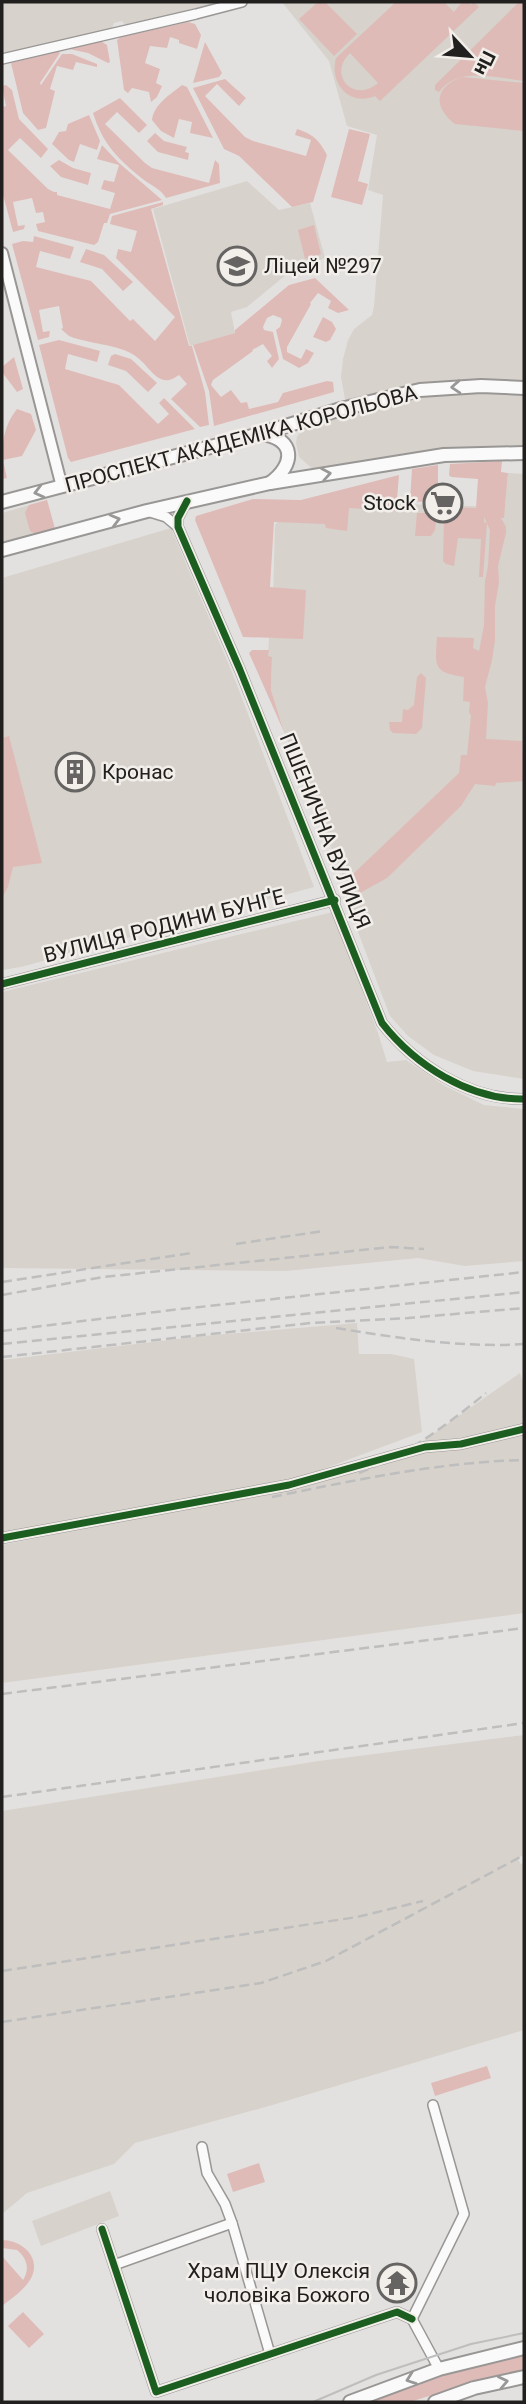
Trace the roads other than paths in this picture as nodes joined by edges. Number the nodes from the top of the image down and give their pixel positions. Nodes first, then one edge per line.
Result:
1 (242, 2) edge
2 (2, 59) edge
3 (2, 253) edge
4 (524, 388) edge
5 (260, 434) junction
6 (524, 453) edge
7 (270, 483) junction
8 (62, 487) junction
9 (187, 501) junction
10 (2, 502) edge
11 (147, 511) junction
12 (178, 527) junction
13 (2, 550) edge
14 (335, 900) junction
15 (2, 984) edge
16 (524, 1099) edge
17 (524, 1429) edge
18 (2, 1538) edge
19 (433, 2105) dead end
20 (202, 2147) dead end
21 (232, 2223) junction
22 (102, 2229) dead end
23 (114, 2265) junction
24 (412, 2319) junction
25 (524, 2348) edge
26 (270, 2354) junction
27 (439, 2369) junction
28 (524, 2377) edge
29 (350, 2402) edge
30 (435, 2402) edge

1 - 2 street
3 - 8 street
4 -> 5 main road, ПРОСПЕКТ АКАДЕМІКА КОРОЛЬОВА
5 - 7 main road
5 - 8 main road, ПРОСПЕКТ АКАДЕМІКА КОРОЛЬОВА
7 -> 6 main road
7 - 9 main road
8 -> 10 main road, ПРОСПЕКТ АКАДЕМІКА КОРОЛЬОВА
9 - 11 main road
9 - 12 street
11 - 12 street
13 -> 11 main road
12 - 14 street, ПШЕНИЧНА ВУЛИЦЯ
14 - 15 street, ВУЛИЦЯ РОДИНИ БУНҐЕ
14 - 16 street, ПШЕНИЧНА ВУЛИЦЯ
17 - 18 street
19 - 24 street
20 - 21 street
21 - 23 street
21 - 26 street
22 - 23 street
23 - 26 street
24 - 26 street
24 - 27 street
25 - 27 main road
27 -> 29 main road
30 -> 28 main road

